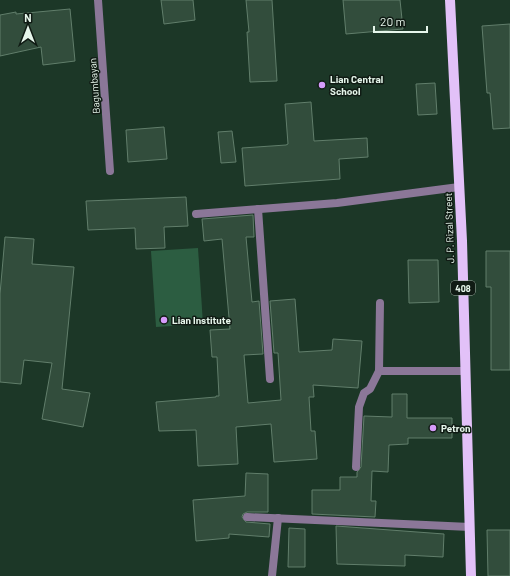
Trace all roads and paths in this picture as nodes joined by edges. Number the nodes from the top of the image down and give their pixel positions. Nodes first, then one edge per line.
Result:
1 (98, 0) edge
2 (450, 0) edge
3 (110, 171) dead end
4 (460, 187) junction
5 (258, 209) junction
6 (196, 214) dead end
7 (380, 303) dead end
8 (379, 371) junction
9 (465, 371) junction
10 (270, 379) dead end
11 (356, 467) dead end
12 (247, 517) dead end
13 (278, 518) junction
14 (470, 527) junction
15 (272, 576) edge
16 (471, 576) edge

1 - 3 street, Bagumbayan
2 - 4 main road, J. P. Rizal Street / 408
4 - 5 street
4 - 9 main road, J. P. Rizal Street / 408
5 - 6 street
5 - 10 street
7 - 8 street
8 - 9 street
8 - 11 street
9 - 14 main road, J. P. Rizal Street / 408
12 - 13 street
13 - 14 street
13 - 15 street
14 - 16 main road, J. P. Rizal Street / 408

